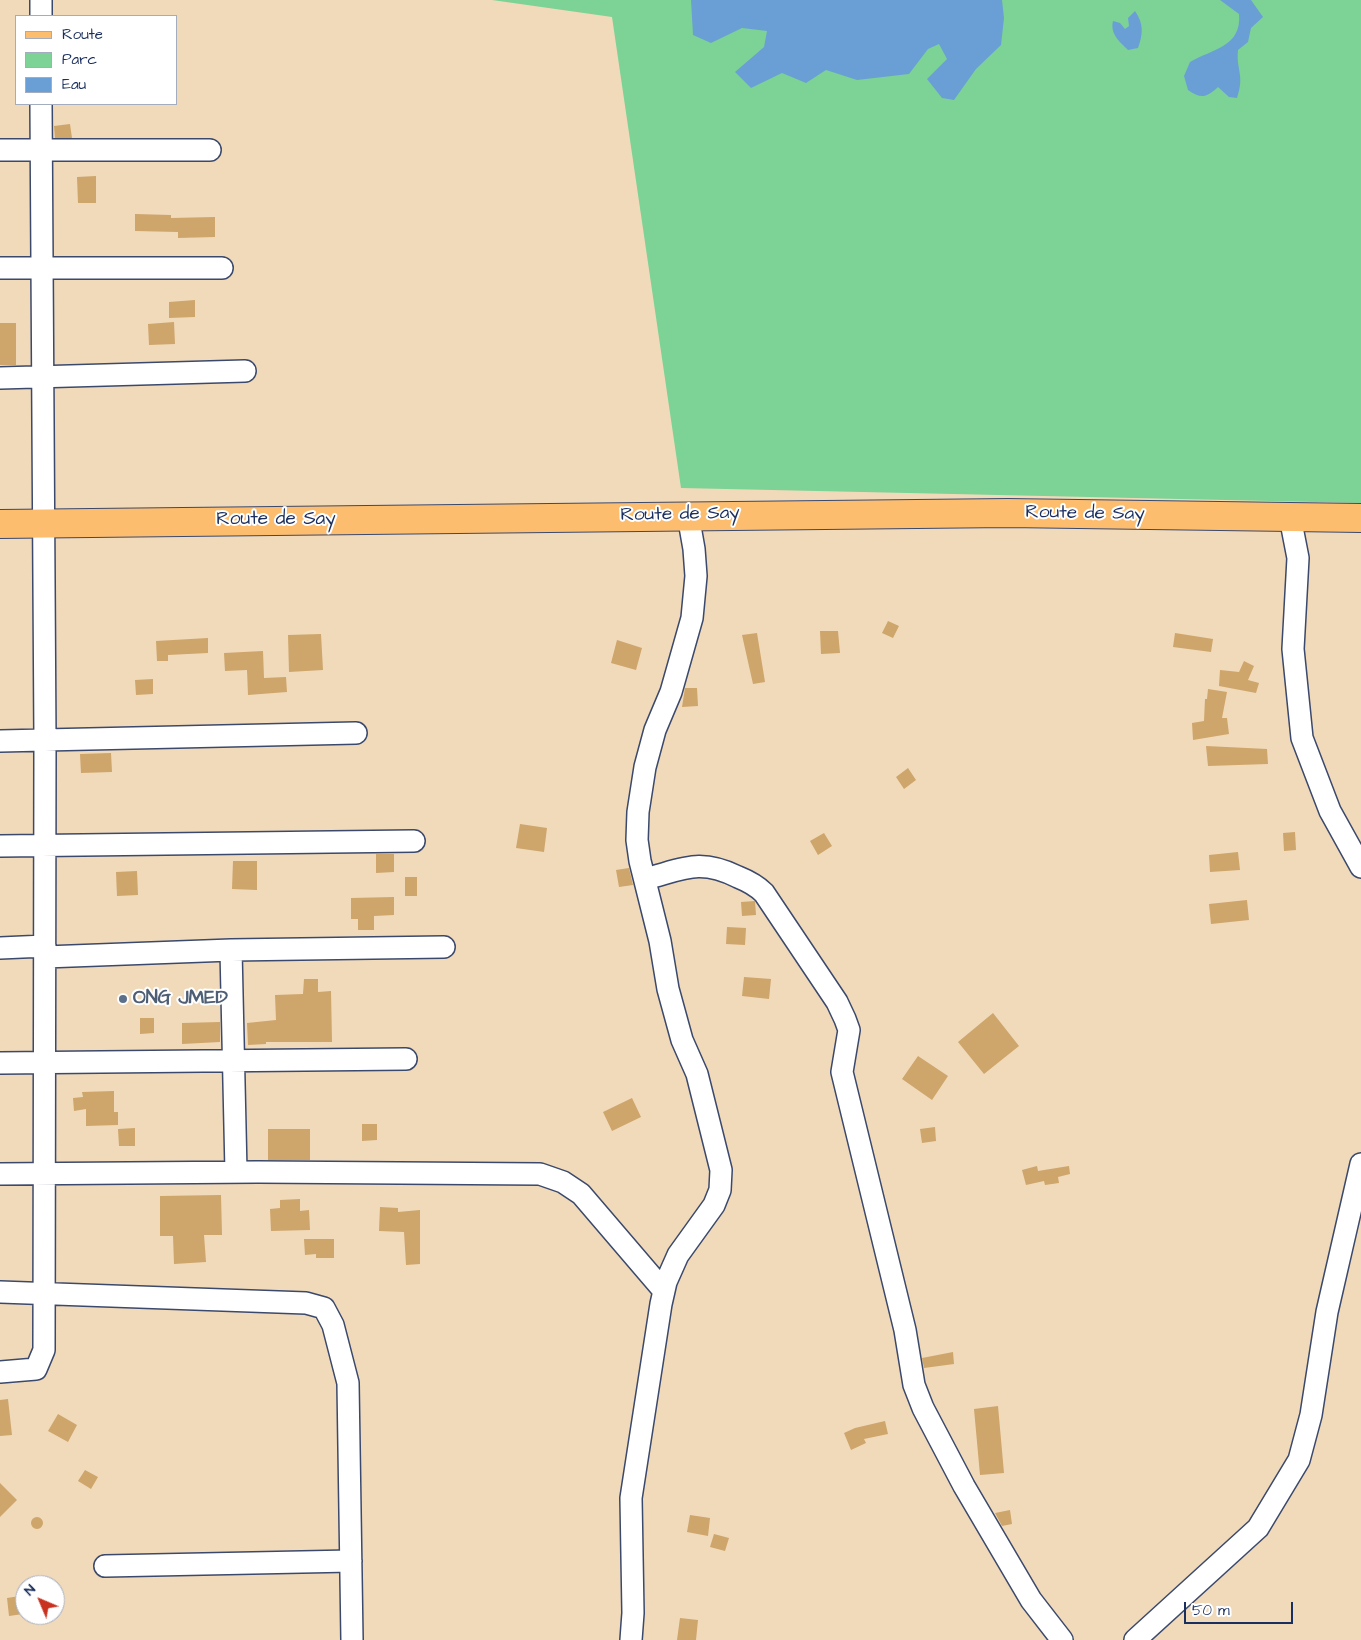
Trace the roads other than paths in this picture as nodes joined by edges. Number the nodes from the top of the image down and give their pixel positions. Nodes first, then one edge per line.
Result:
1 (41, 0) edge
2 (41, 15) edge
3 (41, 105) edge
4 (0, 150) edge
5 (41, 150) junction
6 (210, 150) dead end
7 (0, 268) edge
8 (41, 268) junction
9 (222, 268) dead end
10 (245, 371) dead end
11 (42, 377) junction
12 (0, 378) edge
13 (688, 515) junction
14 (1290, 517) junction
15 (1361, 518) edge
16 (42, 523) junction
17 (0, 524) edge
18 (356, 733) dead end
19 (0, 741) edge
20 (45, 741) junction
21 (414, 841) dead end
22 (45, 845) junction
23 (0, 846) edge
24 (1361, 867) edge
25 (644, 879) junction
26 (0, 948) edge
27 (444, 948) dead end
28 (232, 950) junction
29 (45, 952) junction
30 (406, 1059) dead end
31 (234, 1060) junction
32 (45, 1061) junction
33 (0, 1063) edge
34 (1361, 1164) edge
35 (236, 1172) junction
36 (0, 1174) edge
37 (46, 1174) junction
38 (0, 1292) edge
39 (45, 1292) junction
40 (664, 1292) junction
41 (0, 1372) edge
42 (351, 1561) junction
43 (105, 1566) dead end
44 (352, 1640) edge
45 (631, 1640) edge
46 (1062, 1640) edge
47 (1135, 1640) edge

1 - 2 street
3 - 5 street
4 - 5 street
5 - 6 street
5 - 8 street
7 - 8 street
8 - 9 street
8 - 11 street
10 - 11 street
11 - 12 street
11 - 16 street
13 - 14 main road, Route de Say
13 - 16 main road, Route de Say
13 - 25 street
14 - 15 main road, Route de Say
14 - 24 street
16 - 17 main road, Route de Say
16 - 20 street
18 - 20 street
19 - 20 street
20 - 22 street
21 - 22 street
22 - 23 street
22 - 29 street
25 - 40 street
25 - 46 street
26 - 29 street
27 - 28 street
28 - 29 street
28 - 31 street
29 - 32 street
30 - 31 street
31 - 32 street
31 - 35 street
32 - 33 street
32 - 37 street
34 - 47 street
35 - 37 street
35 - 40 street
36 - 37 street
37 - 39 street
38 - 39 street
39 - 41 street
39 - 42 street
40 - 45 street
42 - 43 street
42 - 44 street

